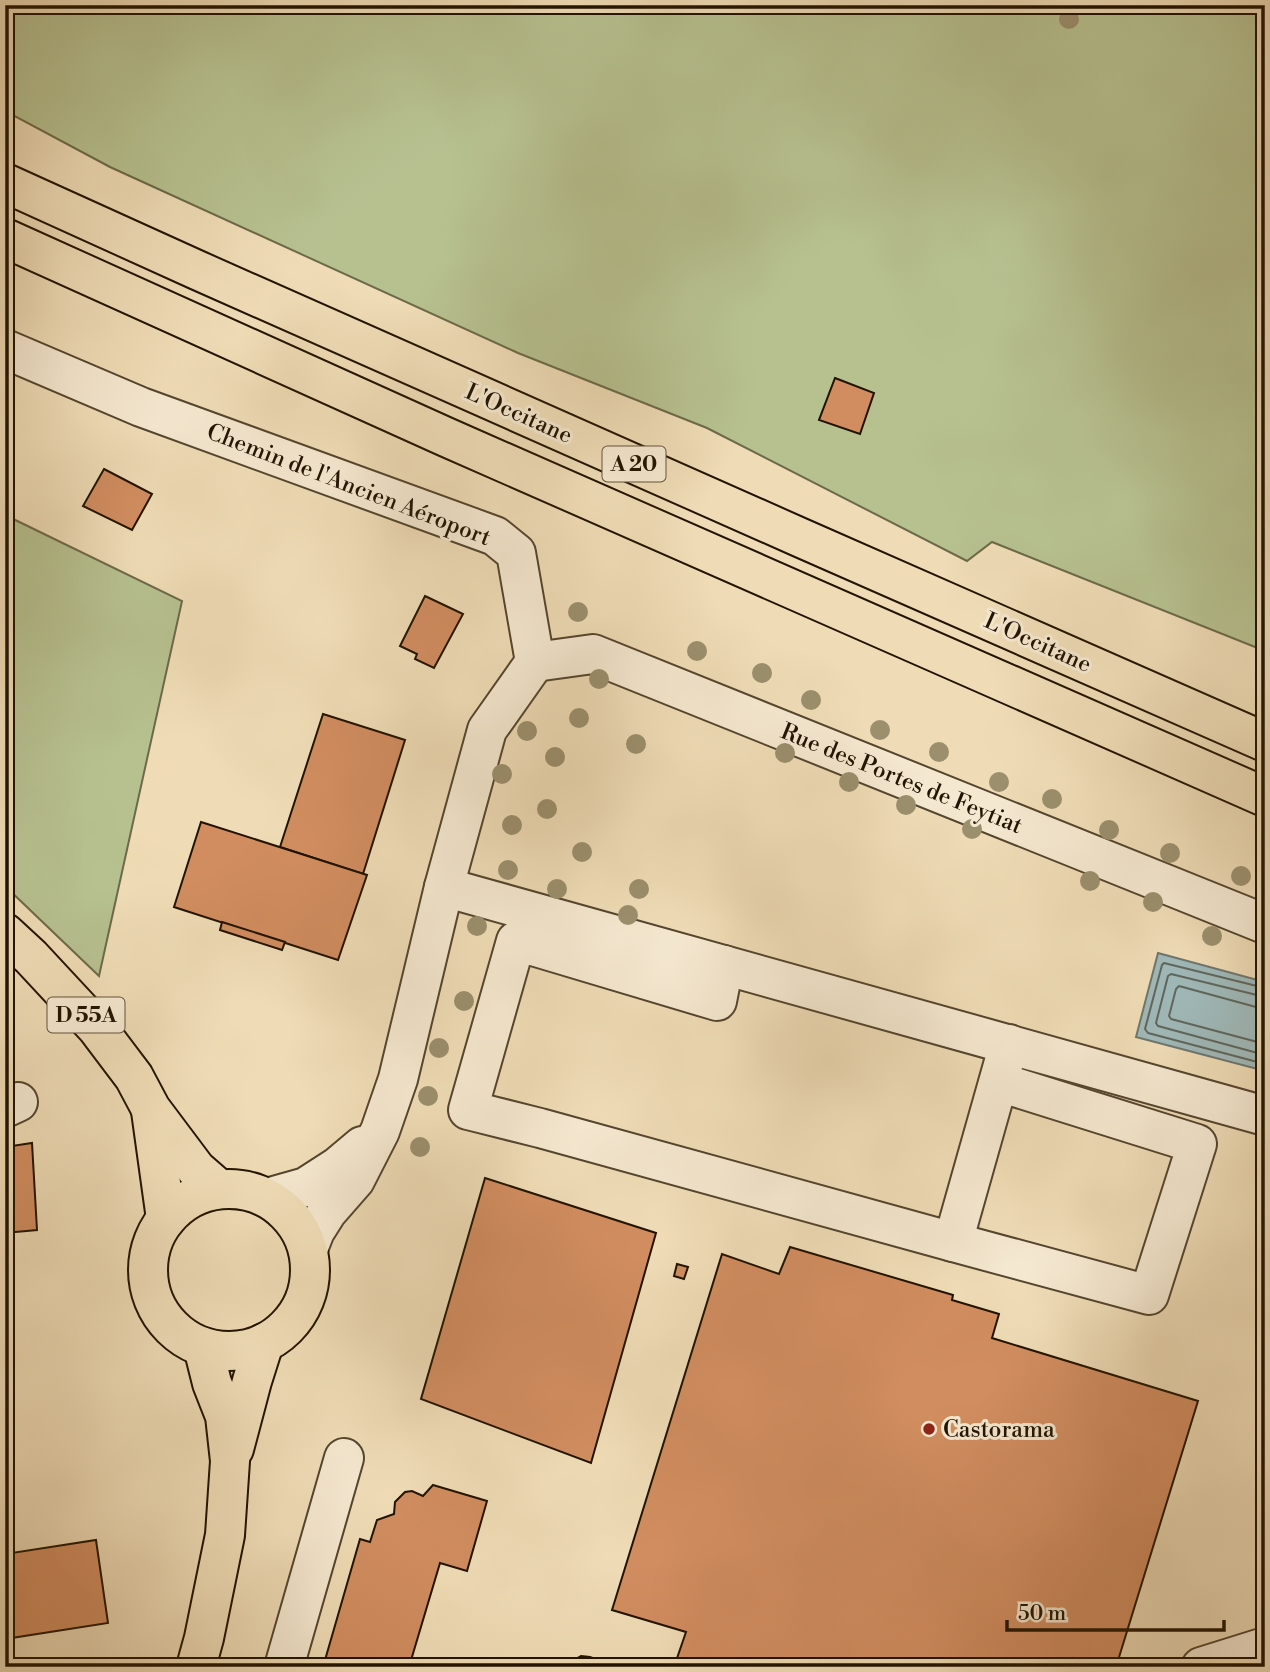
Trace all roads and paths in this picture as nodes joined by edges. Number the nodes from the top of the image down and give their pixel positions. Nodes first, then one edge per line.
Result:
1 (5, 183) edge
2 (5, 238) edge
3 (5, 349) edge
4 (535, 662) junction
5 (1265, 742) edge
6 (1265, 797) edge
7 (444, 887) junction
8 (1265, 924) edge
9 (5, 933) edge
10 (724, 965) junction
11 (1009, 1044) junction
12 (999, 1082) junction
13 (151, 1109) junction
14 (1265, 1116) edge
15 (380, 1131) junction
16 (219, 1189) junction
17 (268, 1198) junction
18 (166, 1219) junction
19 (953, 1242) junction
20 (308, 1249) junction
21 (264, 1343) junction
22 (203, 1347) junction
23 (344, 1458) dead end
24 (230, 1461) junction
25 (1265, 1647) edge
26 (195, 1667) edge
27 (284, 1667) edge
28 (1201, 1667) edge

1 - 5 main road, L'Occitane / A 20
2 - 6 main road, A 20
3 - 4 street, Chemin de l'Ancien Aéroport
4 - 7 street
4 - 8 street, Rue des Portes de Feytiat
7 - 10 street
7 - 15 street
9 - 13 main road, D 55A
10 - 11 street
10 - 19 street
11 - 12 street
11 - 14 street
12 - 19 street
12 - 19 street
13 - 16 main road, D 55A
13 - 18 main road, D 55A
15 - 17 street
15 - 20 street
16 - 17 main road
16 - 18 main road
17 - 20 main road
18 - 22 main road
20 - 21 main road
21 - 22 main road
21 - 24 main road
22 - 24 main road
23 - 27 street
24 - 26 main road
25 - 28 street

